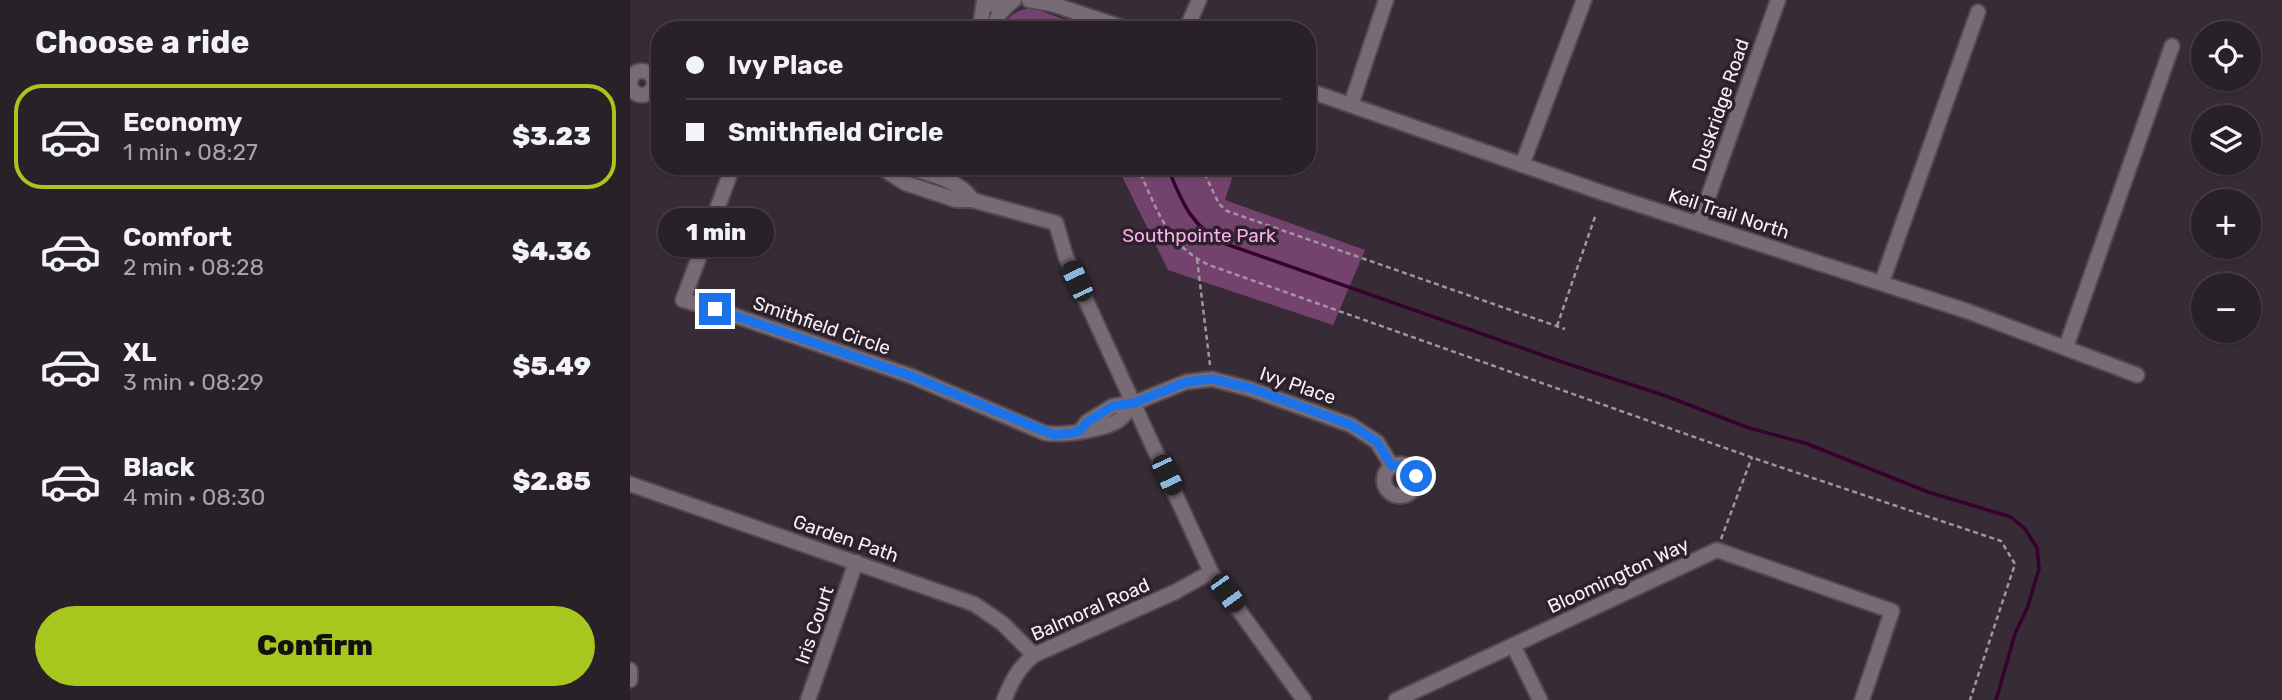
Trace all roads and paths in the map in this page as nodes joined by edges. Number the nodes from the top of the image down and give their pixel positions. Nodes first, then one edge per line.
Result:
1 (984, 0) edge
2 (1029, 0) edge
3 (1199, 0) edge
4 (1386, 0) edge
5 (1584, 0) edge
6 (1777, 0) edge
7 (1012, 2) edge
8 (1051, 2) edge
9 (1978, 12) dead end
10 (981, 21) edge
11 (996, 21) edge
12 (1105, 21) edge
13 (1190, 21) edge
14 (2172, 46) dead end
15 (1316, 93) edge
16 (1350, 105) junction
17 (1522, 165) junction
18 (730, 175) edge
19 (891, 175) edge
20 (932, 175) edge
21 (940, 175) edge
22 (1141, 175) edge
23 (1205, 175) edge
24 (926, 190) junction
25 (972, 200) junction
26 (1596, 214) dead end
27 (1699, 223) junction
28 (1196, 259) junction
29 (1882, 282) junction
30 (1557, 326) junction
31 (1565, 329) dead end
32 (2066, 347) junction
33 (2137, 375) dead end
34 (1212, 379) junction
35 (1134, 403) junction
36 (1752, 457) junction
37 (1392, 466) dead end
38 (630, 484) edge
39 (1717, 550) junction
40 (856, 562) junction
41 (1211, 572) junction
42 (1513, 645) junction
43 (1034, 655) junction
44 (630, 670) edge
45 (630, 680) edge
46 (808, 700) edge
47 (1004, 700) edge
48 (1304, 700) edge
49 (1396, 700) edge
50 (1540, 700) edge
51 (1861, 700) edge
52 (1970, 700) edge

1 - 7 street
1 - 10 street
2 - 8 street
3 - 13 street
4 - 16 street
5 - 17 street
6 - 27 street, Duskridge Road
7 - 11 street
8 - 12 street
9 - 29 street
14 - 32 street
15 - 16 street, Keil Trail North
16 - 17 street, Keil Trail North
17 - 27 street, Keil Trail North
18 - 35 street, Smithfield Circle
19 - 24 street
20 - 24 street
21 - 25 street
22 - 28 path
23 - 30 path
24 - 25 street
25 - 35 street
26 - 30 path
27 - 29 street, Keil Trail North
28 - 34 path
28 - 36 path
29 - 32 street, Keil Trail North
30 - 31 path
32 - 33 street, Keil Trail North
34 - 35 street, Ivy Place
34 - 37 street, Ivy Place
35 - 41 street
36 - 39 path
36 - 52 path
38 - 40 street, Garden Path
39 - 42 street, Bloomington Way
39 - 51 street, Bloomington Way
40 - 43 street, Garden Path
40 - 46 street, Iris Court
41 - 43 street, Balmoral Road
41 - 48 street
42 - 49 street, Bloomington Way
42 - 50 street
43 - 47 street, Balmoral Road
44 - 45 street

